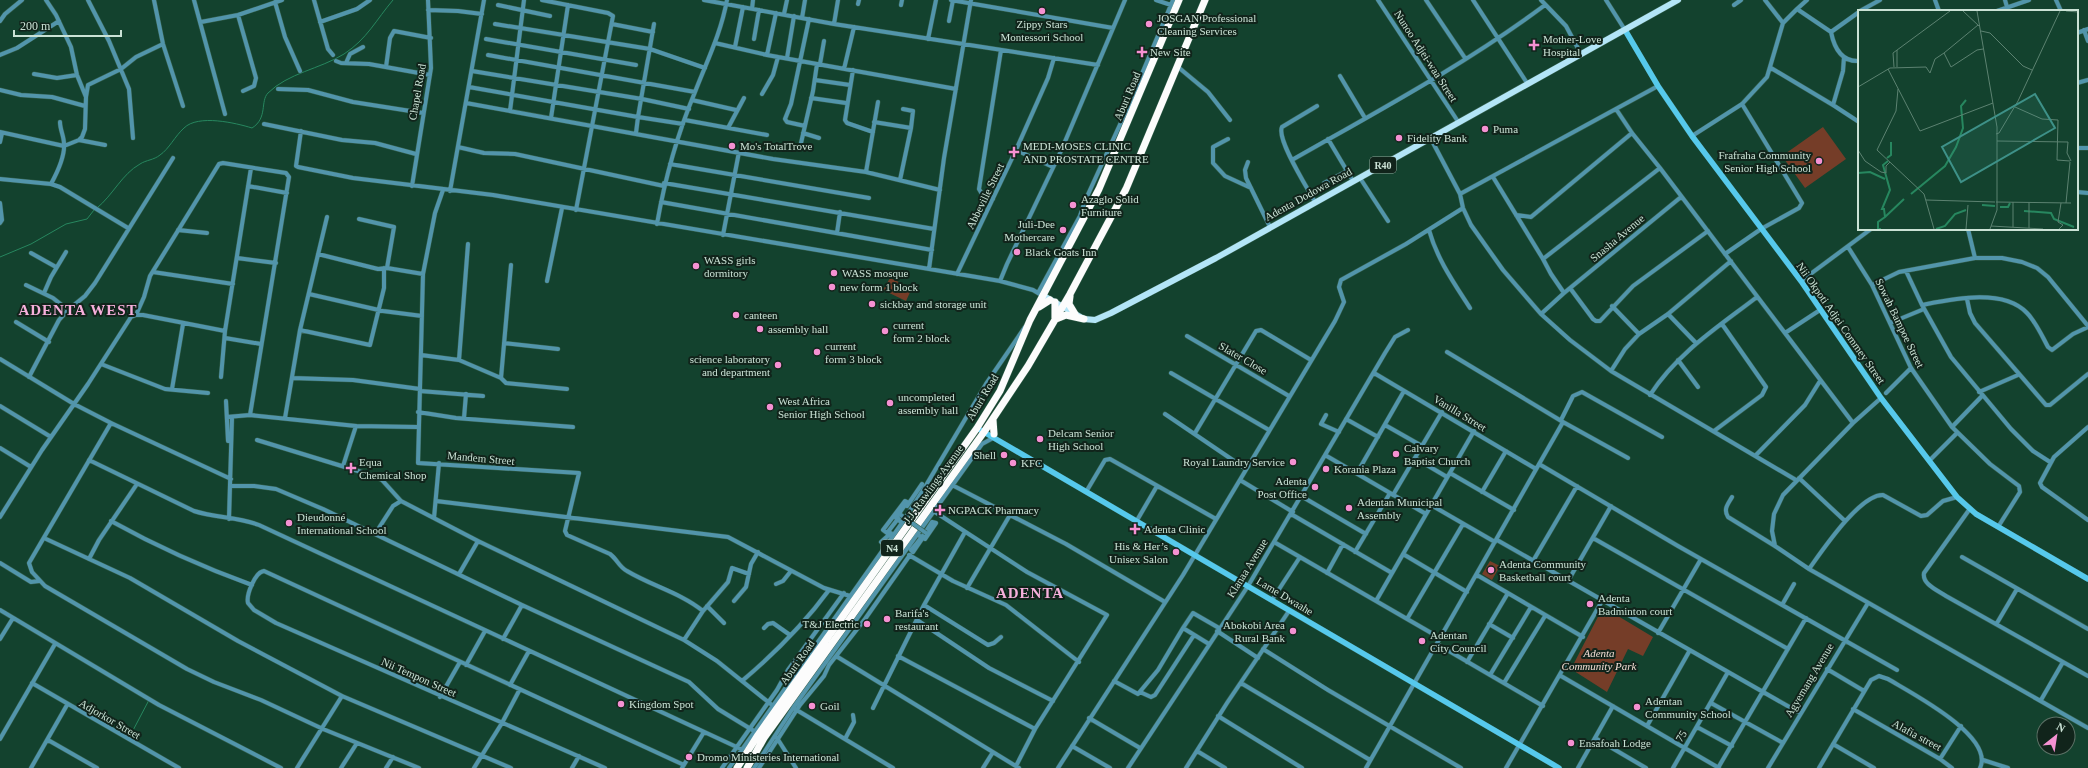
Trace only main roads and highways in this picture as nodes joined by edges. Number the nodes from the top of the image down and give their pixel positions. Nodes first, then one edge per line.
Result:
1 (1179, 0) edge
2 (1205, 0) edge
3 (1678, 0) edge
4 (1070, 294) junction
5 (1047, 298) junction
6 (1063, 307) junction
7 (1075, 314) junction
8 (1084, 319) junction
9 (1054, 320) junction
10 (993, 420) junction
11 (994, 436) road end
12 (737, 768) edge
13 (747, 768) edge

1 - 5 highway, Aburi Road
2 - 4 highway, N4
3 - 8 main road, Adenta Dodowa Road / R40
4 - 6 highway, N4
4 - 7 highway
5 - 6 main road
5 - 9 highway
5 - 12 highway, Aburi Road / N4
6 - 7 main road
6 - 9 highway, N4
7 - 8 main road
8 - 9 highway
9 - 10 highway, N4
10 - 11 highway
10 - 13 highway, J.J. Rawlings Avenue / N4

